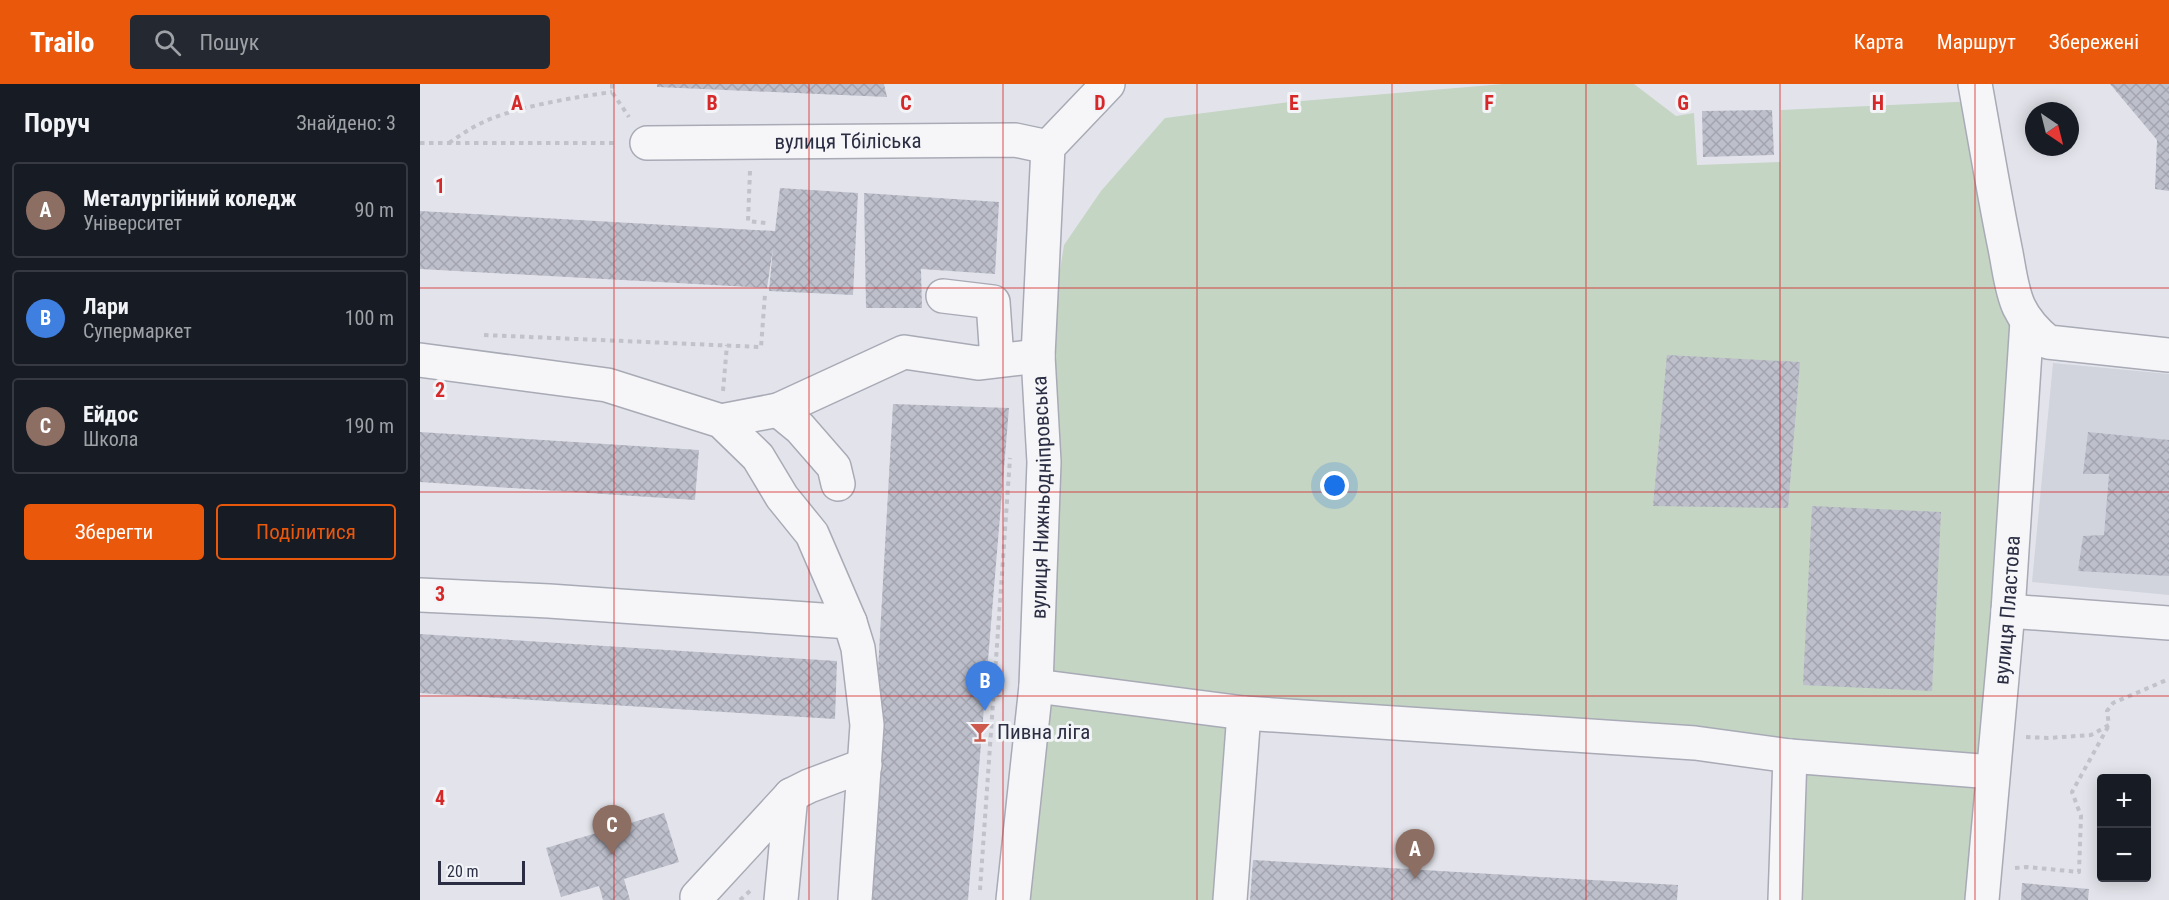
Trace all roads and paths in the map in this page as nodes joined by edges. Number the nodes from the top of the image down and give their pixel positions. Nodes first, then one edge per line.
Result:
1 (612, 84) edge
2 (1108, 84) edge
3 (1975, 84) edge
4 (751, 142) junction
5 (420, 143) edge
6 (448, 143) junction
7 (647, 143) joint
8 (1048, 147) junction
9 (766, 223) dead end
10 (765, 294) dead end
11 (943, 296) dead end
12 (2038, 332) junction
13 (479, 334) dead end
14 (727, 345) junction
15 (2169, 355) edge
16 (1038, 356) junction
17 (420, 360) edge
18 (997, 360) junction
19 (778, 410) junction
20 (721, 421) junction
21 (1011, 452) dead end
22 (838, 484) dead end
23 (420, 595) edge
24 (2007, 611) junction
25 (850, 622) junction
26 (2169, 623) edge
27 (2169, 679) edge
28 (1036, 686) junction
29 (1244, 713) junction
30 (2109, 725) junction
31 (2023, 737) dead end
32 (1790, 756) junction
33 (865, 765) junction
34 (1993, 772) junction
35 (791, 795) junction
36 (2013, 879) dead end
37 (697, 897) dead end
38 (781, 900) edge
39 (855, 900) edge
40 (979, 900) edge
41 (1013, 900) edge
42 (1230, 900) edge
43 (1785, 900) edge
44 (1982, 900) edge

1 - 6 path
2 - 8 street
3 - 12 street, вулиця Пластова
4 - 7 street, вулиця Тбіліська
4 - 8 street, вулиця Тбіліська
4 - 9 path
5 - 6 path
6 - 7 path
8 - 16 street, вулиця Нижньодніпровська
10 - 14 path
11 - 18 street
12 - 15 street
12 - 24 street, вулиця Пластова
13 - 14 path
14 - 20 path
16 - 18 street
16 - 28 street, вулиця Нижньодніпровська
17 - 20 street
18 - 19 street
19 - 20 street
19 - 22 street
20 - 25 street
21 - 40 path
23 - 25 street
24 - 26 street
24 - 34 street, вулиця Пластова
25 - 33 street
27 - 30 path
28 - 29 street
28 - 41 street, вулиця Нижньодніпровська
29 - 32 street
29 - 42 street
30 - 31 path
30 - 36 path
32 - 34 street
32 - 43 street
33 - 35 street
33 - 39 street
34 - 44 street, вулиця Пластова
35 - 37 street
35 - 38 street

